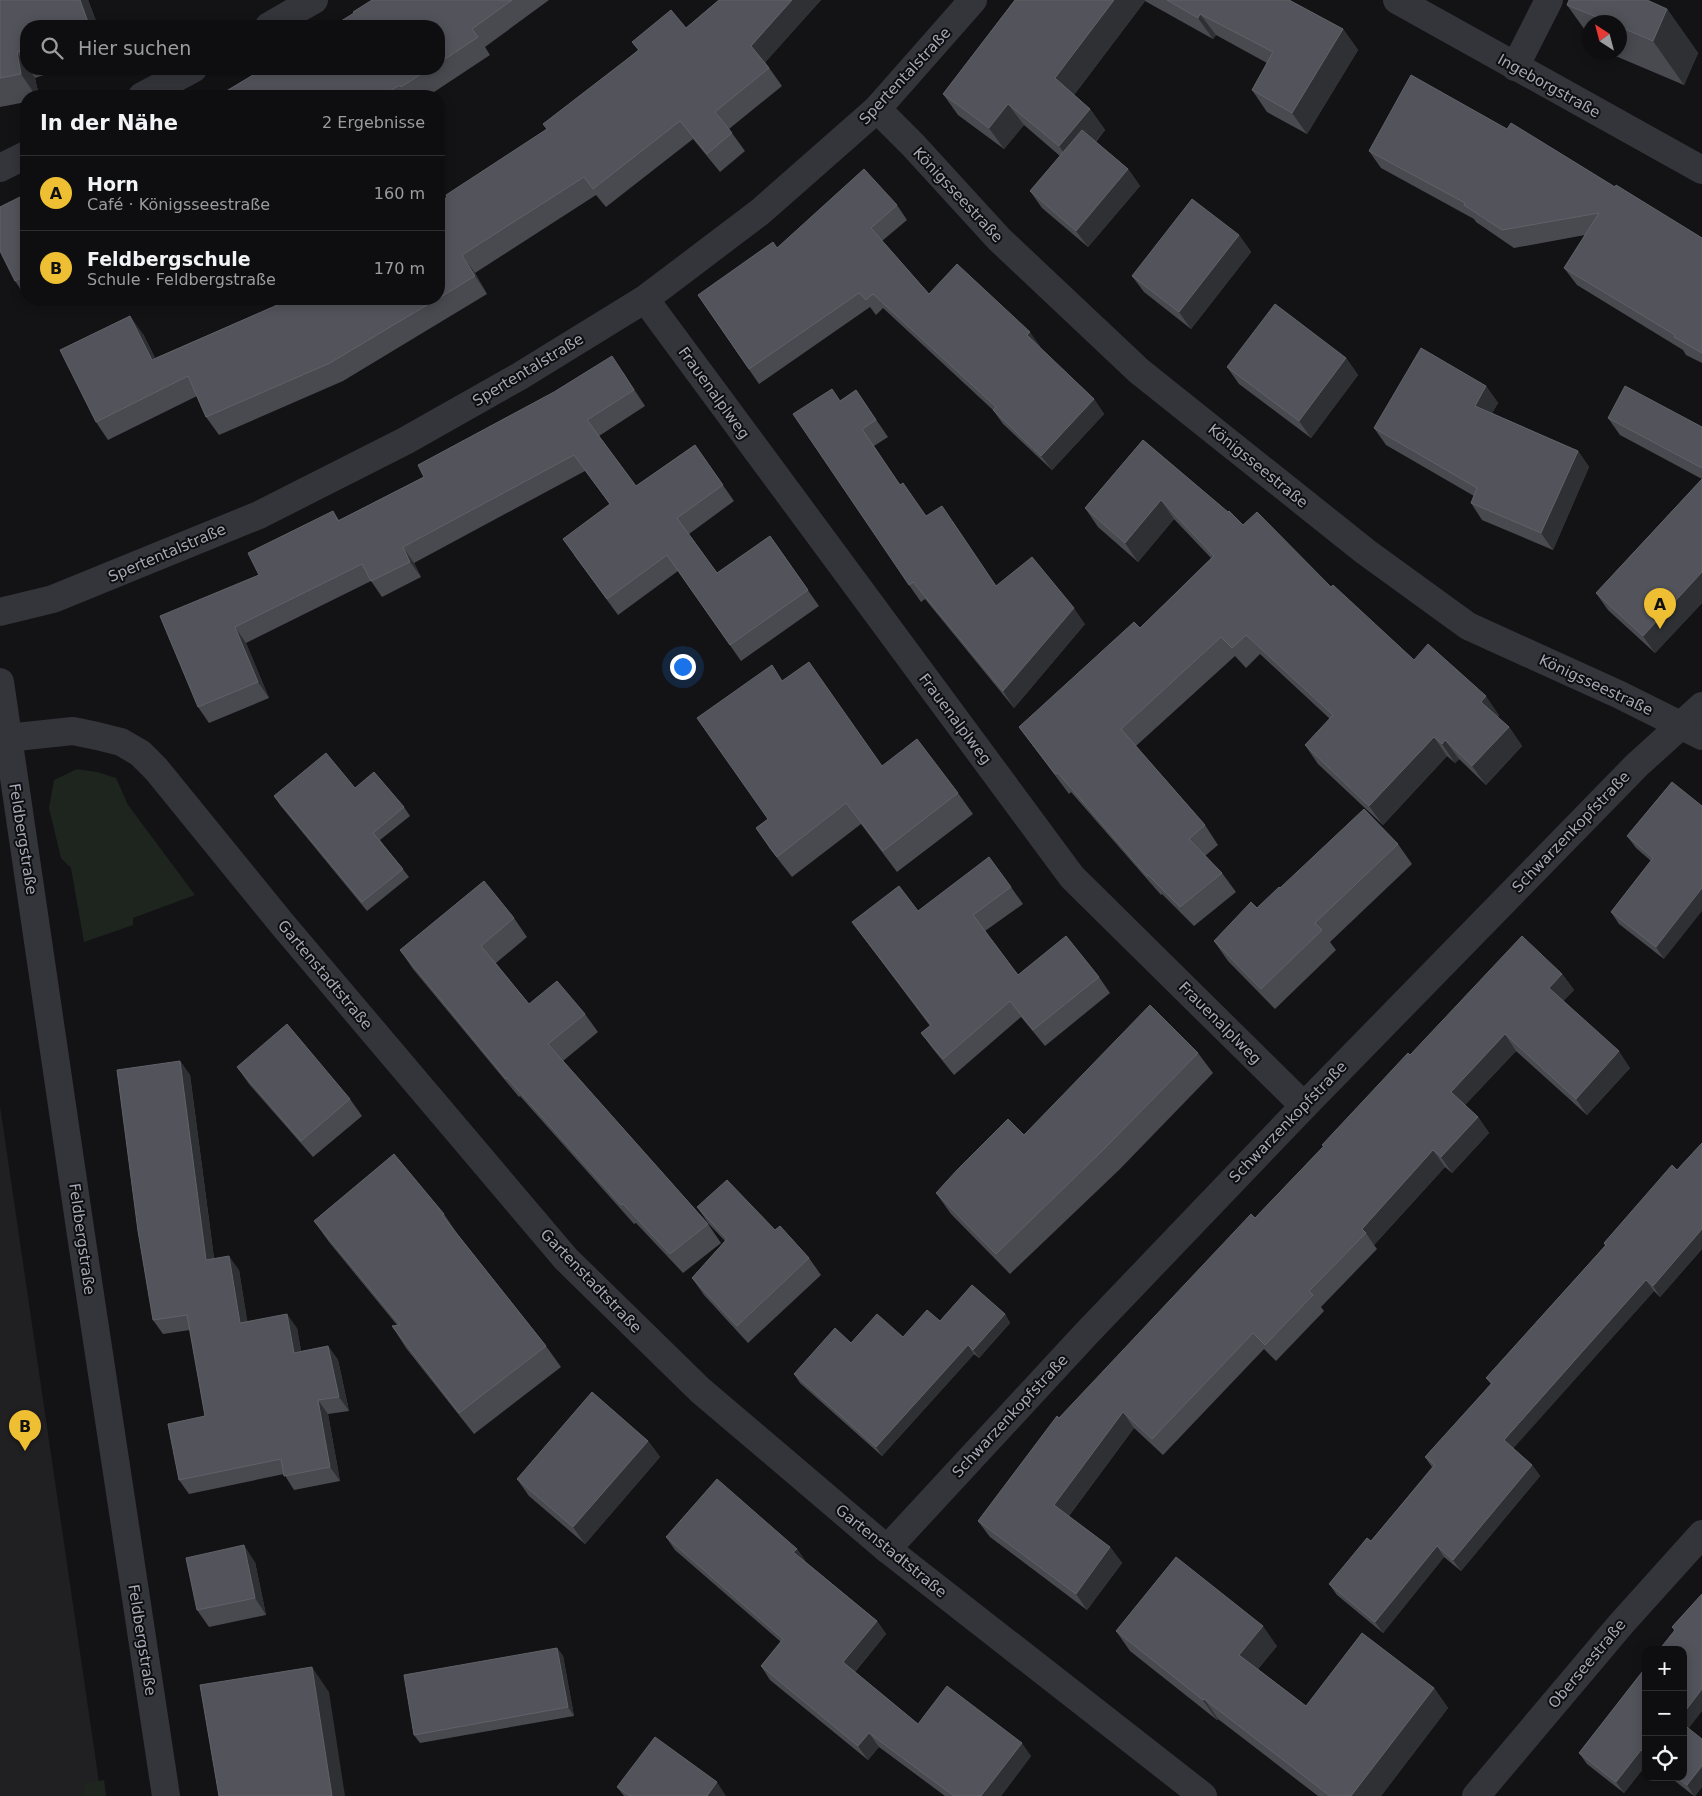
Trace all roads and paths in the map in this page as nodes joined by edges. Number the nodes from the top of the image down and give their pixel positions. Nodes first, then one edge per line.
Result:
1 (314, 0) edge
2 (973, 0) edge
3 (1397, 0) edge
4 (1549, 0) edge
5 (279, 20) edge
6 (1515, 67) junction
7 (182, 75) edge
8 (153, 90) edge
9 (877, 110) junction
10 (20, 158) edge
11 (0, 168) edge
12 (1702, 170) edge
13 (645, 299) junction
14 (0, 612) edge
15 (0, 682) edge
16 (1702, 706) edge
17 (1691, 731) edge
18 (8, 738) junction
19 (1304, 1106) junction
20 (1702, 1534) edge
21 (887, 1549) junction
22 (166, 1796) edge
23 (1203, 1796) edge
24 (1476, 1796) edge

1 - 5 street
2 - 9 street, Spertentalstraße
3 - 6 street, Ingeborgstraße
4 - 6 street
6 - 12 street, Ingeborgstraße
7 - 8 street
9 - 13 street, Spertentalstraße
9 - 17 street, Königsseestraße
10 - 11 street
13 - 14 street, Spertentalstraße
13 - 19 street, Frauenalplweg
15 - 18 street, Feldbergstraße
16 - 17 street, Schwarzenkopfstraße
17 - 19 street, Schwarzenkopfstraße
18 - 21 street, Gartenstadtstraße
18 - 22 street, Feldbergstraße
19 - 21 street, Schwarzenkopfstraße
20 - 24 street, Oberseestraße
21 - 23 street, Gartenstadtstraße

